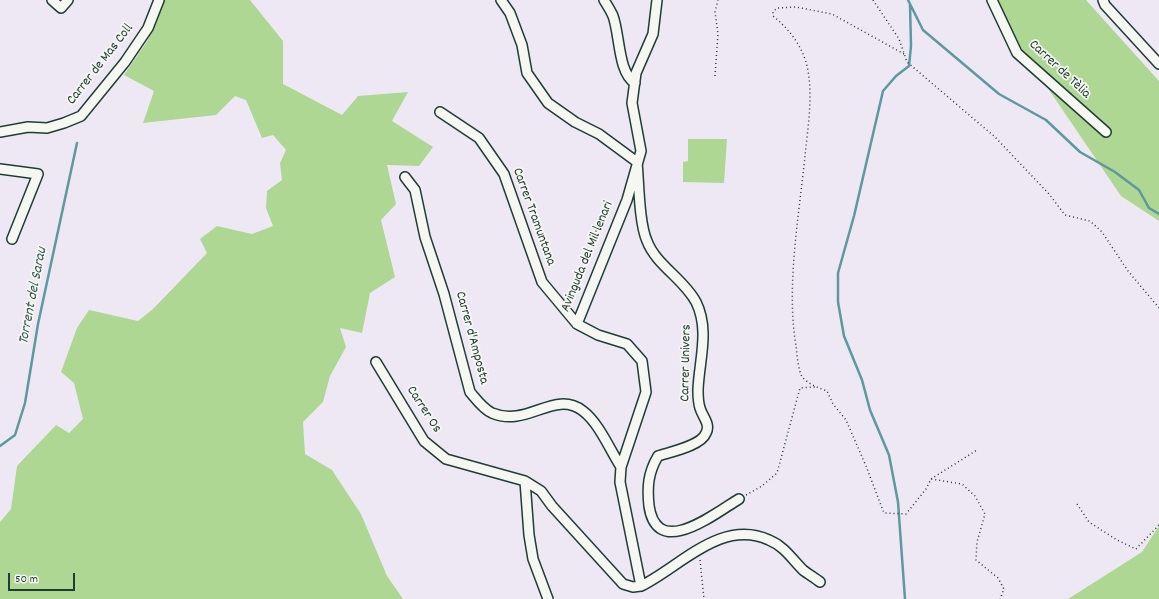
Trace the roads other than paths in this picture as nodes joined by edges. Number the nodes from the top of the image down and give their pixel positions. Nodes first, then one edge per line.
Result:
1 (52, 0) edge
2 (68, 0) edge
3 (159, 0) edge
4 (501, 0) edge
5 (604, 0) edge
6 (657, 0) edge
7 (992, 0) edge
8 (1103, 0) edge
9 (1159, 64) edge
10 (635, 83) junction
11 (440, 112) dead end
12 (0, 132) edge
13 (1106, 132) dead end
14 (637, 162) junction
15 (0, 169) edge
16 (405, 178) dead end
17 (12, 239) dead end
18 (577, 324) junction
19 (376, 362) dead end
20 (621, 467) junction
21 (525, 481) junction
22 (739, 499) road end
23 (820, 582) dead end
24 (641, 586) junction
25 (548, 599) edge

1 - 2 street
3 - 12 street, Carrer de Mas Coll
4 - 14 street
5 - 10 street
6 - 10 street, Avinguda del Mil·lenari
7 - 13 street, Carrer de Tèlia
8 - 9 street
10 - 14 street, Avinguda del Mil·lenari
11 - 18 street, Carrer Tramuntana
14 - 18 street, Avinguda del Mil·lenari
14 - 22 street, Carrer Univers
15 - 17 street
16 - 20 street, Carrer d'Amposta
18 - 20 street, Avinguda del Mil·lenari
19 - 21 street, Carrer Os
20 - 24 street, Avinguda del Mil·lenari
21 - 24 street
21 - 25 street
23 - 24 street

